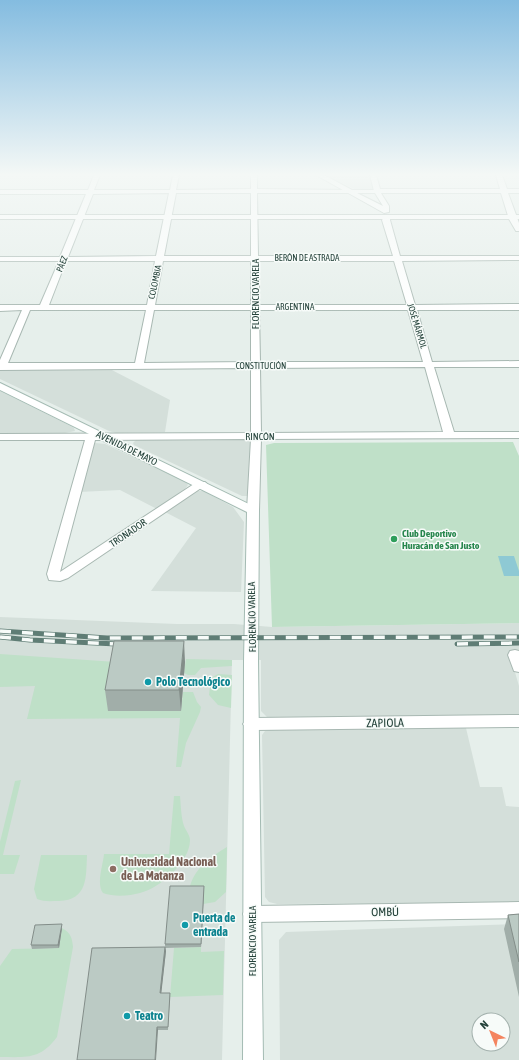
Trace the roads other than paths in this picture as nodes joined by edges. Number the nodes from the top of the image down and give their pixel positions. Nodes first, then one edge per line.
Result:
1 (77, 224) edge
2 (167, 224) edge
3 (254, 224) edge
4 (387, 224) edge
5 (65, 258) junction
6 (160, 258) junction
7 (255, 258) junction
8 (396, 258) junction
9 (519, 258) edge
10 (0, 259) edge
11 (44, 307) junction
12 (150, 307) junction
13 (255, 307) junction
14 (411, 307) junction
15 (519, 307) edge
16 (0, 308) edge
17 (27, 308) junction
18 (428, 364) junction
19 (519, 364) edge
20 (139, 366) junction
21 (256, 366) junction
22 (1, 367) edge
23 (0, 386) edge
24 (449, 434) junction
25 (519, 435) edge
26 (0, 436) edge
27 (91, 436) junction
28 (104, 436) junction
29 (256, 436) junction
30 (201, 484) junction
31 (253, 510) junction
32 (519, 722) edge
33 (251, 724) junction
34 (519, 910) edge
35 (252, 914) junction
36 (253, 1060) edge

1 - 5 street, PÁEZ
2 - 6 street, COLOMBIA
3 - 7 street, FLORENCIO VARELA
4 - 8 street, JOSÉ MÁRMOL
5 - 6 street, BERÓN DE ASTRADA
5 - 10 street, BERÓN DE ASTRADA
5 - 11 street, PÁEZ
6 - 7 street, BERÓN DE ASTRADA
6 - 12 street, COLOMBIA
7 - 8 street, BERÓN DE ASTRADA
7 - 13 street, FLORENCIO VARELA
8 - 9 street, BERÓN DE ASTRADA
8 - 14 street, JOSÉ MÁRMOL
11 - 12 street, ARGENTINA
11 - 17 street, ARGENTINA
12 - 13 street, ARGENTINA
12 - 20 street, COLOMBIA
13 - 14 street, ARGENTINA
13 - 21 street, FLORENCIO VARELA
14 - 15 street, ARGENTINA
14 - 18 street, JOSÉ MÁRMOL
16 - 17 street, ARGENTINA
17 - 22 street
18 - 19 street, CONSTITUCIÓN
18 - 21 street, CONSTITUCIÓN
18 - 24 street, JOSÉ MÁRMOL
20 - 21 street, CONSTITUCIÓN
20 - 22 street, CONSTITUCIÓN
21 - 29 street, FLORENCIO VARELA
23 - 28 street, AVENIDA DE MAYO
24 - 25 street, RINCÓN
24 - 29 street, RINCÓN
26 - 27 street, RINCÓN
27 - 28 street, RINCÓN
27 - 30 street, TRONADOR
28 - 29 street, RINCÓN
28 - 30 street, AVENIDA DE MAYO
29 - 31 street, FLORENCIO VARELA
30 - 31 street, AVENIDA DE MAYO
31 - 33 street, FLORENCIO VARELA
32 - 33 street, ZAPIOLA
33 - 35 street, FLORENCIO VARELA
34 - 35 street, OMBÚ
35 - 36 street, FLORENCIO VARELA

